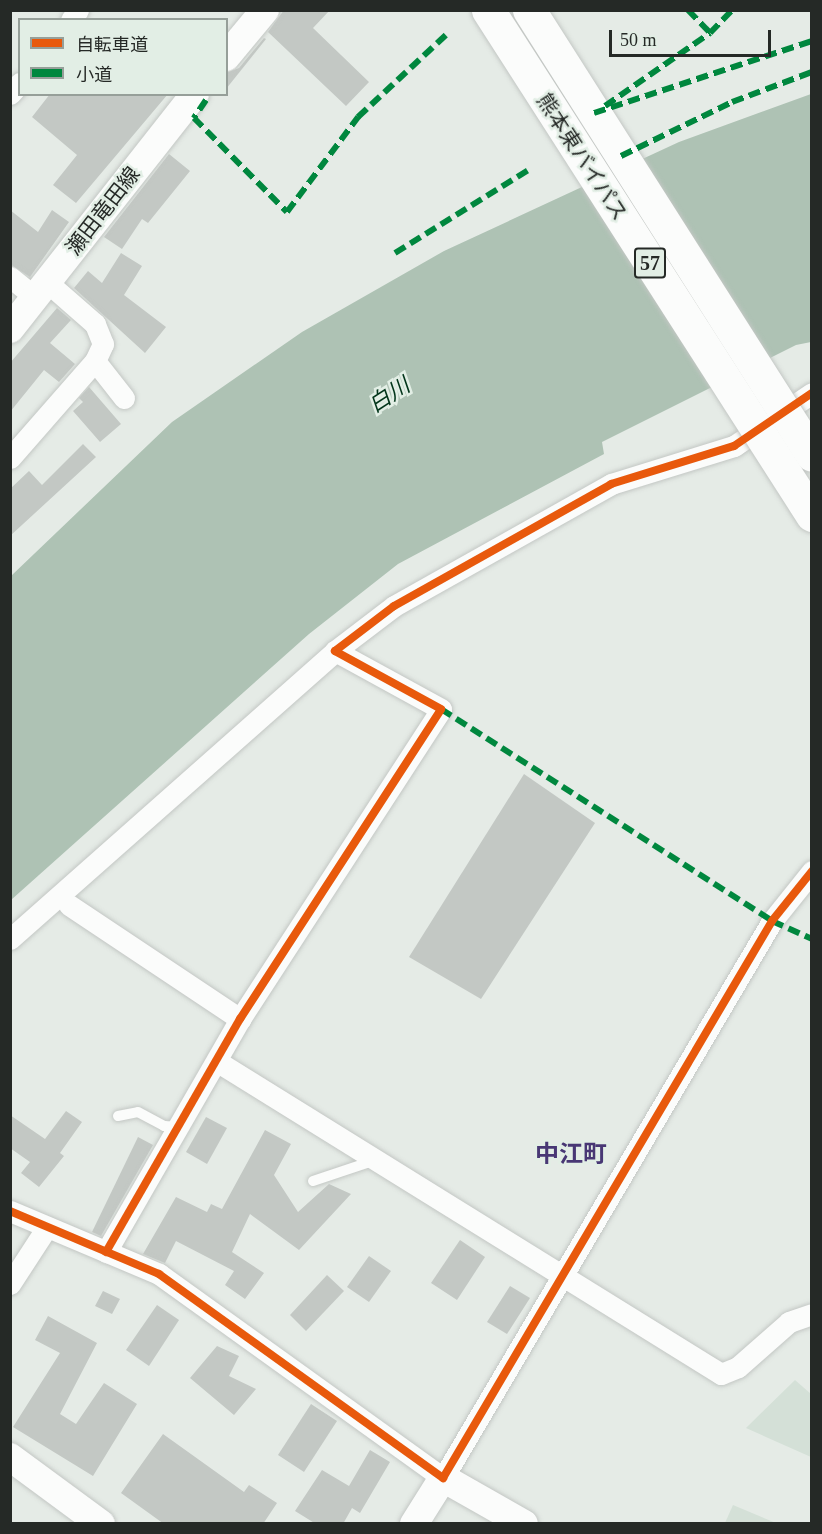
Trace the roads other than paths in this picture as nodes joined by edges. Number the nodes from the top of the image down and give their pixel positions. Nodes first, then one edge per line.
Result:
1 (265, 10) edge
2 (488, 10) edge
3 (529, 10) edge
4 (228, 55) edge
5 (193, 96) edge
6 (10, 277) edge
7 (41, 290) junction
8 (10, 329) edge
9 (95, 360) junction
10 (812, 393) edge
11 (124, 398) dead end
12 (812, 454) edge
13 (10, 458) edge
14 (812, 516) edge
15 (335, 651) junction
16 (812, 871) edge
17 (69, 905) dead end
18 (10, 939) edge
19 (240, 1019) junction
20 (218, 1062) junction
21 (118, 1116) dead end
22 (180, 1127) junction
23 (373, 1161) junction
24 (313, 1181) dead end
25 (10, 1211) edge
26 (47, 1227) junction
27 (106, 1252) junction
28 (564, 1279) junction
29 (10, 1284) edge
30 (812, 1314) edge
31 (10, 1457) edge
32 (443, 1478) junction
33 (101, 1524) edge
34 (414, 1524) edge
35 (524, 1524) edge

1 - 4 main road
2 - 14 highway, 熊本東バイパス / 57, bridge
3 - 12 highway, 熊本東バイパス / 57, bridge
5 - 7 main road, 瀬田竜田線
6 - 7 street
7 - 8 main road, 瀬田竜田線
7 - 9 street
9 - 11 street
9 - 13 street
10 - 15 street
15 - 18 street
15 - 19 street
16 - 28 street
17 - 19 street
19 - 20 street
20 - 22 street
20 - 23 street
21 - 22 lane
22 - 27 street
23 - 24 lane
23 - 28 street
25 - 26 street
26 - 27 street
26 - 29 street
27 - 32 street
28 - 30 street
28 - 32 street
31 - 33 main road
32 - 34 main road
32 - 35 main road

